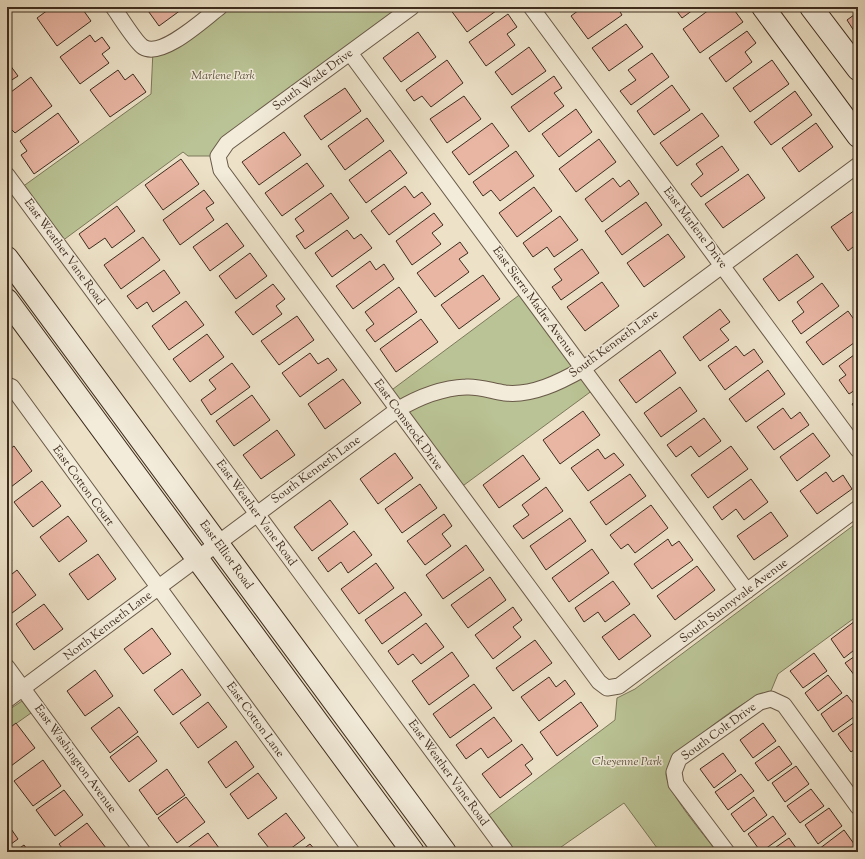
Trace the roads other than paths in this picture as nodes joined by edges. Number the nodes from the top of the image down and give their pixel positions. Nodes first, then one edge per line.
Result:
1 (113, 7) edge
2 (220, 7) edge
3 (412, 7) edge
4 (531, 7) edge
5 (763, 7) edge
6 (811, 7) edge
7 (350, 53) junction
8 (858, 69) edge
9 (858, 136) edge
10 (218, 156) joint
11 (858, 165) edge
12 (7, 175) edge
13 (7, 258) edge
14 (723, 265) junction
15 (7, 300) edge
16 (582, 369) junction
17 (7, 385) edge
18 (397, 410) junction
19 (858, 450) edge
20 (858, 508) edge
21 (257, 514) junction
22 (208, 551) junction
23 (158, 589) junction
24 (746, 591) junction
25 (7, 667) edge
26 (607, 688) joint
27 (23, 689) junction
28 (7, 700) edge
29 (858, 807) edge
30 (503, 851) edge
31 (143, 852) edge
32 (352, 852) edge
33 (414, 852) edge
34 (445, 852) edge
35 (727, 852) edge

1 - 2 street
3 - 7 street, South Wade Drive
4 - 14 street, East Marlene Drive
5 - 9 main road
6 - 8 main road
7 - 10 street, South Wade Drive
7 - 16 street, East Sierra Madre Avenue
10 - 18 street, East Comstock Drive
11 - 14 street, South Kenneth Lane
12 - 21 street, East Weather Vane Road
13 - 22 main road, East Elliot Road
14 - 16 street, South Kenneth Lane
14 - 19 street, East Marlene Drive
15 - 22 main road, East Elliot Road
16 - 18 street, South Kenneth Lane
16 - 24 street, East Sierra Madre Avenue
17 - 23 street, East Cotton Court
18 - 21 street, South Kenneth Lane
18 - 26 street, East Comstock Drive
20 - 24 street, South Sunnyvale Avenue
21 - 22 street, South Kenneth Lane
21 - 30 street, East Weather Vane Road
22 - 23 street, North Kenneth Lane
22 - 33 main road, East Elliot Road
22 - 34 main road, East Elliot Road
23 - 27 street, North Kenneth Lane
23 - 32 street, East Cotton Lane
24 - 26 street, South Sunnyvale Avenue
25 - 27 street, East Washington Avenue
27 - 28 street, North Kenneth Lane
27 - 31 street, East Washington Avenue
29 - 35 street, South Colt Drive

